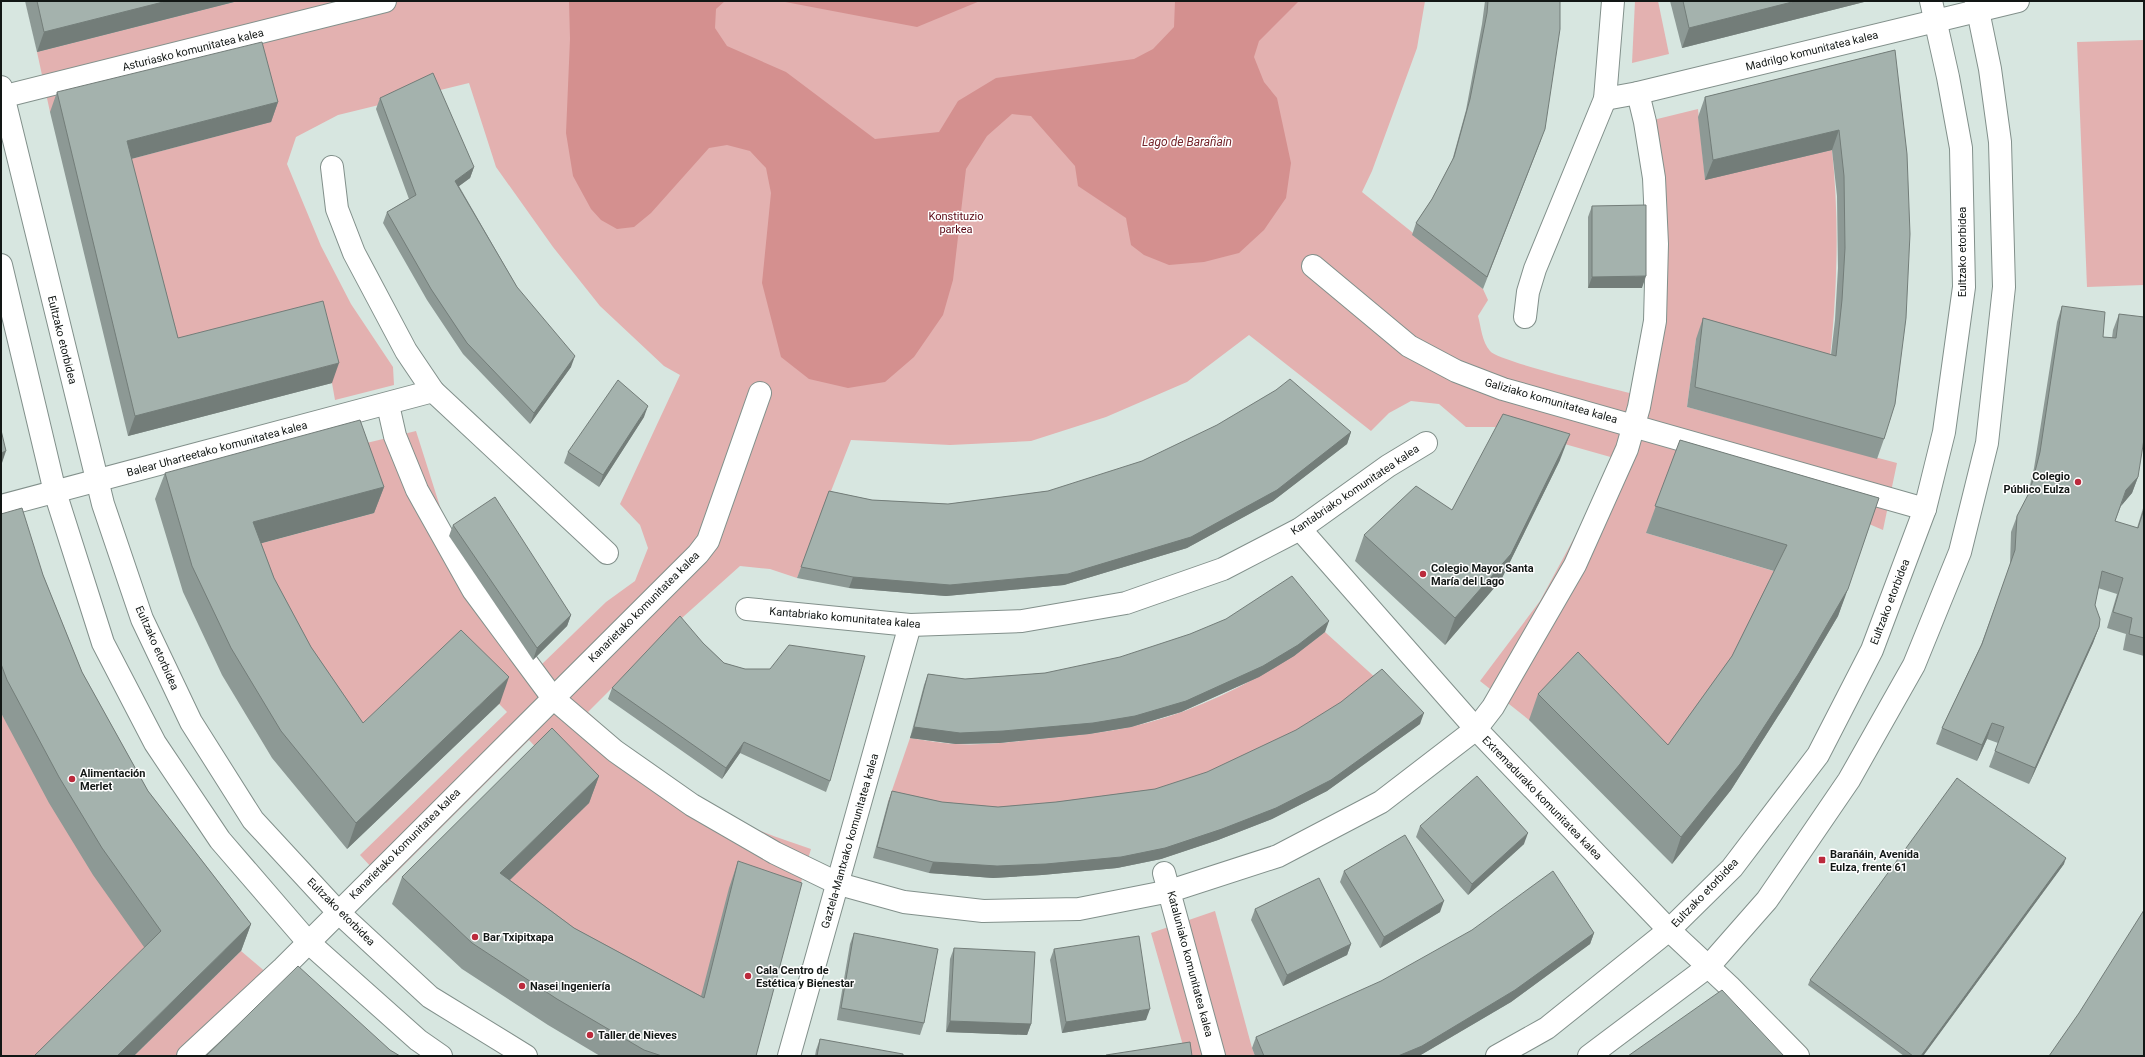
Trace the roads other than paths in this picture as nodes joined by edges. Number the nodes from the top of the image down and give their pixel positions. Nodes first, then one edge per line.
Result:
1 (385, 1) edge
2 (1614, 1) edge
3 (2018, 1) edge
4 (1977, 6) edge
5 (1934, 11) edge
6 (1638, 93) junction
7 (2, 94) edge
8 (1605, 99) junction
9 (332, 167) dead end
10 (1, 265) edge
11 (1313, 266) dead end
12 (1525, 317) dead end
13 (433, 392) junction
14 (760, 393) dead end
15 (388, 405) junction
16 (1634, 425) junction
17 (1426, 443) dead end
18 (96, 481) junction
19 (55, 492) junction
20 (1, 506) edge
21 (1925, 509) junction
22 (1300, 529) junction
23 (607, 553) dead end
24 (747, 609) dead end
25 (910, 625) junction
26 (553, 698) junction
27 (1476, 729) junction
28 (1167, 882) junction
29 (839, 884) junction
30 (338, 912) junction
31 (1669, 930) junction
32 (308, 942) junction
33 (1709, 966) junction
34 (188, 1056) edge
35 (441, 1056) edge
36 (526, 1056) edge
37 (789, 1056) edge
38 (1214, 1056) edge
39 (1497, 1056) edge
40 (1589, 1056) edge
41 (1798, 1056) edge

1 - 7 street, Asturiasko komunitatea kalea
2 - 8 street
3 - 4 street, Madrilgo komunitatea kalea
4 - 5 street, Madrilgo komunitatea kalea
4 - 33 street
5 - 6 street, Madrilgo komunitatea kalea
5 - 21 street, Eultzako etorbidea
6 - 8 street, Madrilgo komunitatea kalea
6 - 16 street
7 - 18 street, Eultzako etorbidea
8 - 12 street
9 - 13 street
10 - 19 street
11 - 16 street, Galiziako komunitatea kalea
13 - 15 street, Balear Uharteetako komunitatea kalea
13 - 23 street
14 - 26 street, Kanarietako komunitatea kalea
15 - 18 street, Balear Uharteetako komunitatea kalea
15 - 26 street
16 - 21 street, Galiziako komunitatea kalea
16 - 27 street
17 - 22 street, Kantabriako komunitatea kalea
18 - 19 street, Balear Uharteetako komunitatea kalea
18 - 30 street, Eultzako etorbidea
19 - 20 street, Balear Uharteetako komunitatea kalea
19 - 32 street
21 - 31 street, Eultzako etorbidea
22 - 25 street, Kantabriako komunitatea kalea
22 - 27 street, Extremadurako komunitatea kalea
24 - 25 street, Kantabriako komunitatea kalea
25 - 29 street, Gaztela-Mantxako komunitatea kalea
26 - 29 street
26 - 30 street, Kanarietako komunitatea kalea
27 - 28 street
27 - 31 street, Extremadurako komunitatea kalea
28 - 29 street
28 - 38 street, Kataluniako komunitatea kalea
29 - 37 street, Gaztela-Mantxako komunitatea kalea
30 - 32 street, Kanarietako komunitatea kalea
30 - 36 street, Eultzako etorbidea
31 - 33 street, Extremadurako komunitatea kalea
31 - 39 street, Eultzako etorbidea
32 - 34 street, Kanarietako komunitatea kalea
32 - 35 street
33 - 40 street
33 - 41 street, Extremadurako komunitatea kalea

